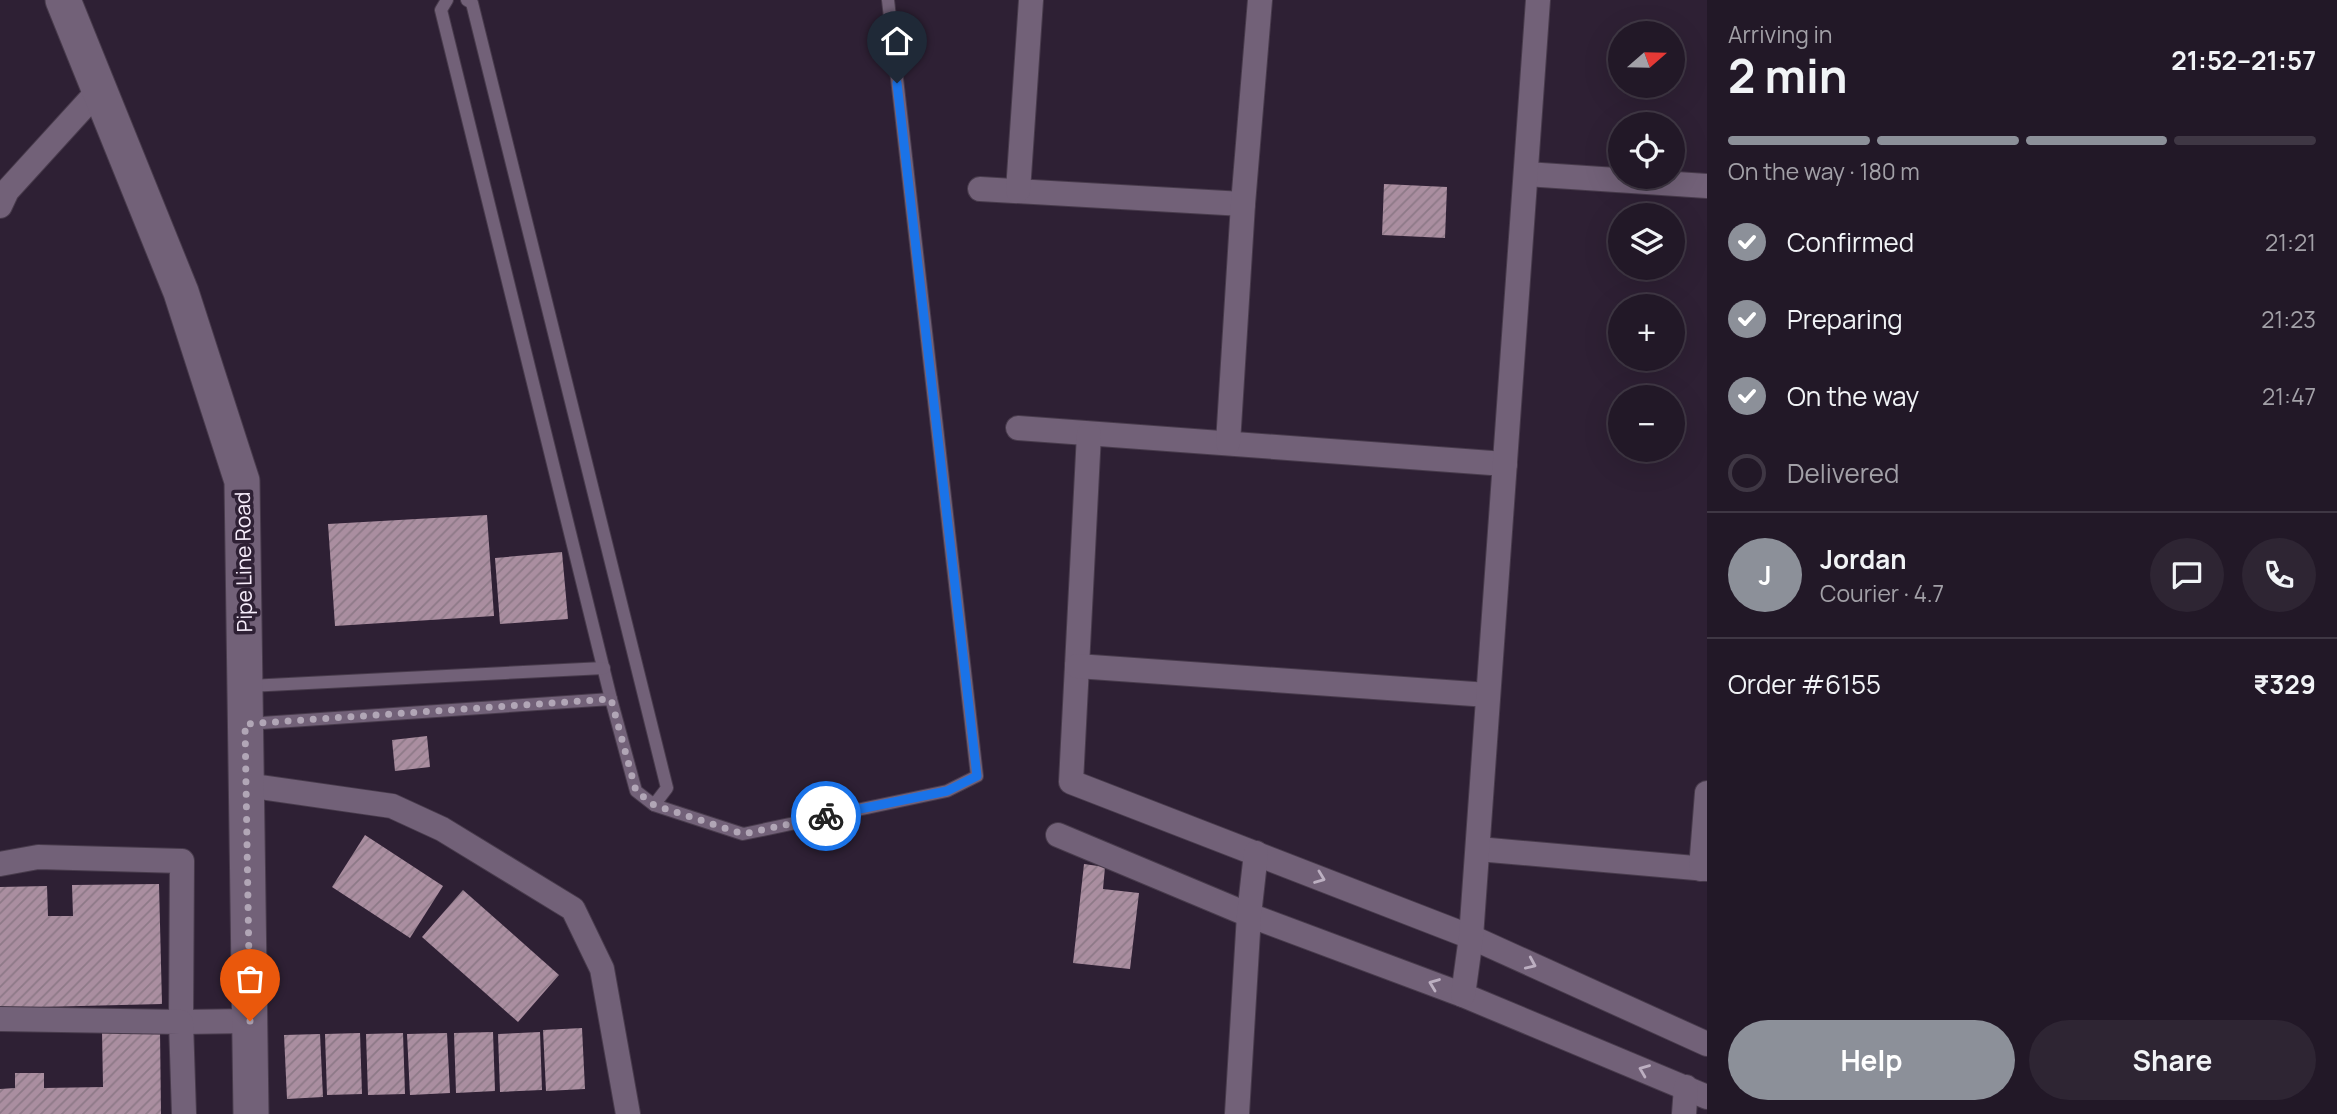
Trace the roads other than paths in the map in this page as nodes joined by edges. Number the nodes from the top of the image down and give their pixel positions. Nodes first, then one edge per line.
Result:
1 (63, 0) edge
2 (447, 0) edge
3 (467, 0) edge
4 (888, 0) edge
5 (1031, 0) edge
6 (1260, 0) edge
7 (1538, 0) edge
8 (98, 91) junction
9 (1526, 174) junction
10 (1707, 186) edge
11 (980, 189) dead end
12 (1018, 191) junction
13 (1243, 204) junction
14 (0, 206) edge
15 (1018, 428) dead end
16 (1089, 434) junction
17 (1228, 443) junction
18 (1505, 464) junction
19 (1077, 666) junction
20 (604, 668) junction
21 (245, 686) junction
22 (1488, 695) junction
23 (611, 699) junction
24 (245, 724) junction
25 (246, 785) junction
26 (1707, 793) edge
27 (654, 805) junction
28 (1058, 835) dead end
29 (1478, 849) junction
30 (1256, 853) junction
31 (0, 864) edge
32 (1704, 869) edge
33 (1249, 915) junction
34 (1471, 937) junction
35 (1463, 995) junction
36 (0, 1019) edge
37 (250, 1021) junction
38 (181, 1022) junction
39 (1707, 1044) edge
40 (1697, 1092) edge
41 (184, 1114) edge
42 (251, 1114) edge
43 (628, 1114) edge
44 (1237, 1114) edge
45 (1684, 1114) edge

1 - 8 street, Pipe Line Road
2 - 20 lane
3 - 27 lane
4 - 27 lane
5 - 12 street
6 - 13 street
7 - 9 street
8 - 14 street
8 - 21 street, Pipe Line Road
9 - 10 street
9 - 18 street
11 - 12 street
12 - 13 street
13 - 17 street
15 - 16 street
16 - 17 street
16 - 19 street
17 - 18 street
18 - 22 street
19 - 22 street
19 - 30 street
20 - 21 lane
20 - 23 lane
21 - 24 street, Pipe Line Road
22 - 29 street
23 - 24 lane
23 - 27 lane
24 - 25 street, Pipe Line Road
25 - 37 street, Pipe Line Road
25 - 43 street
26 - 32 street
28 - 33 street
29 - 32 street
29 - 34 street
30 - 33 street
30 -> 34 street
31 - 38 street
35 -> 33 street
33 - 44 street
34 - 35 street
34 -> 39 street
40 -> 35 street
36 - 38 street
37 - 38 street
37 - 42 street, Pipe Line Road
38 - 41 street
40 - 45 street

